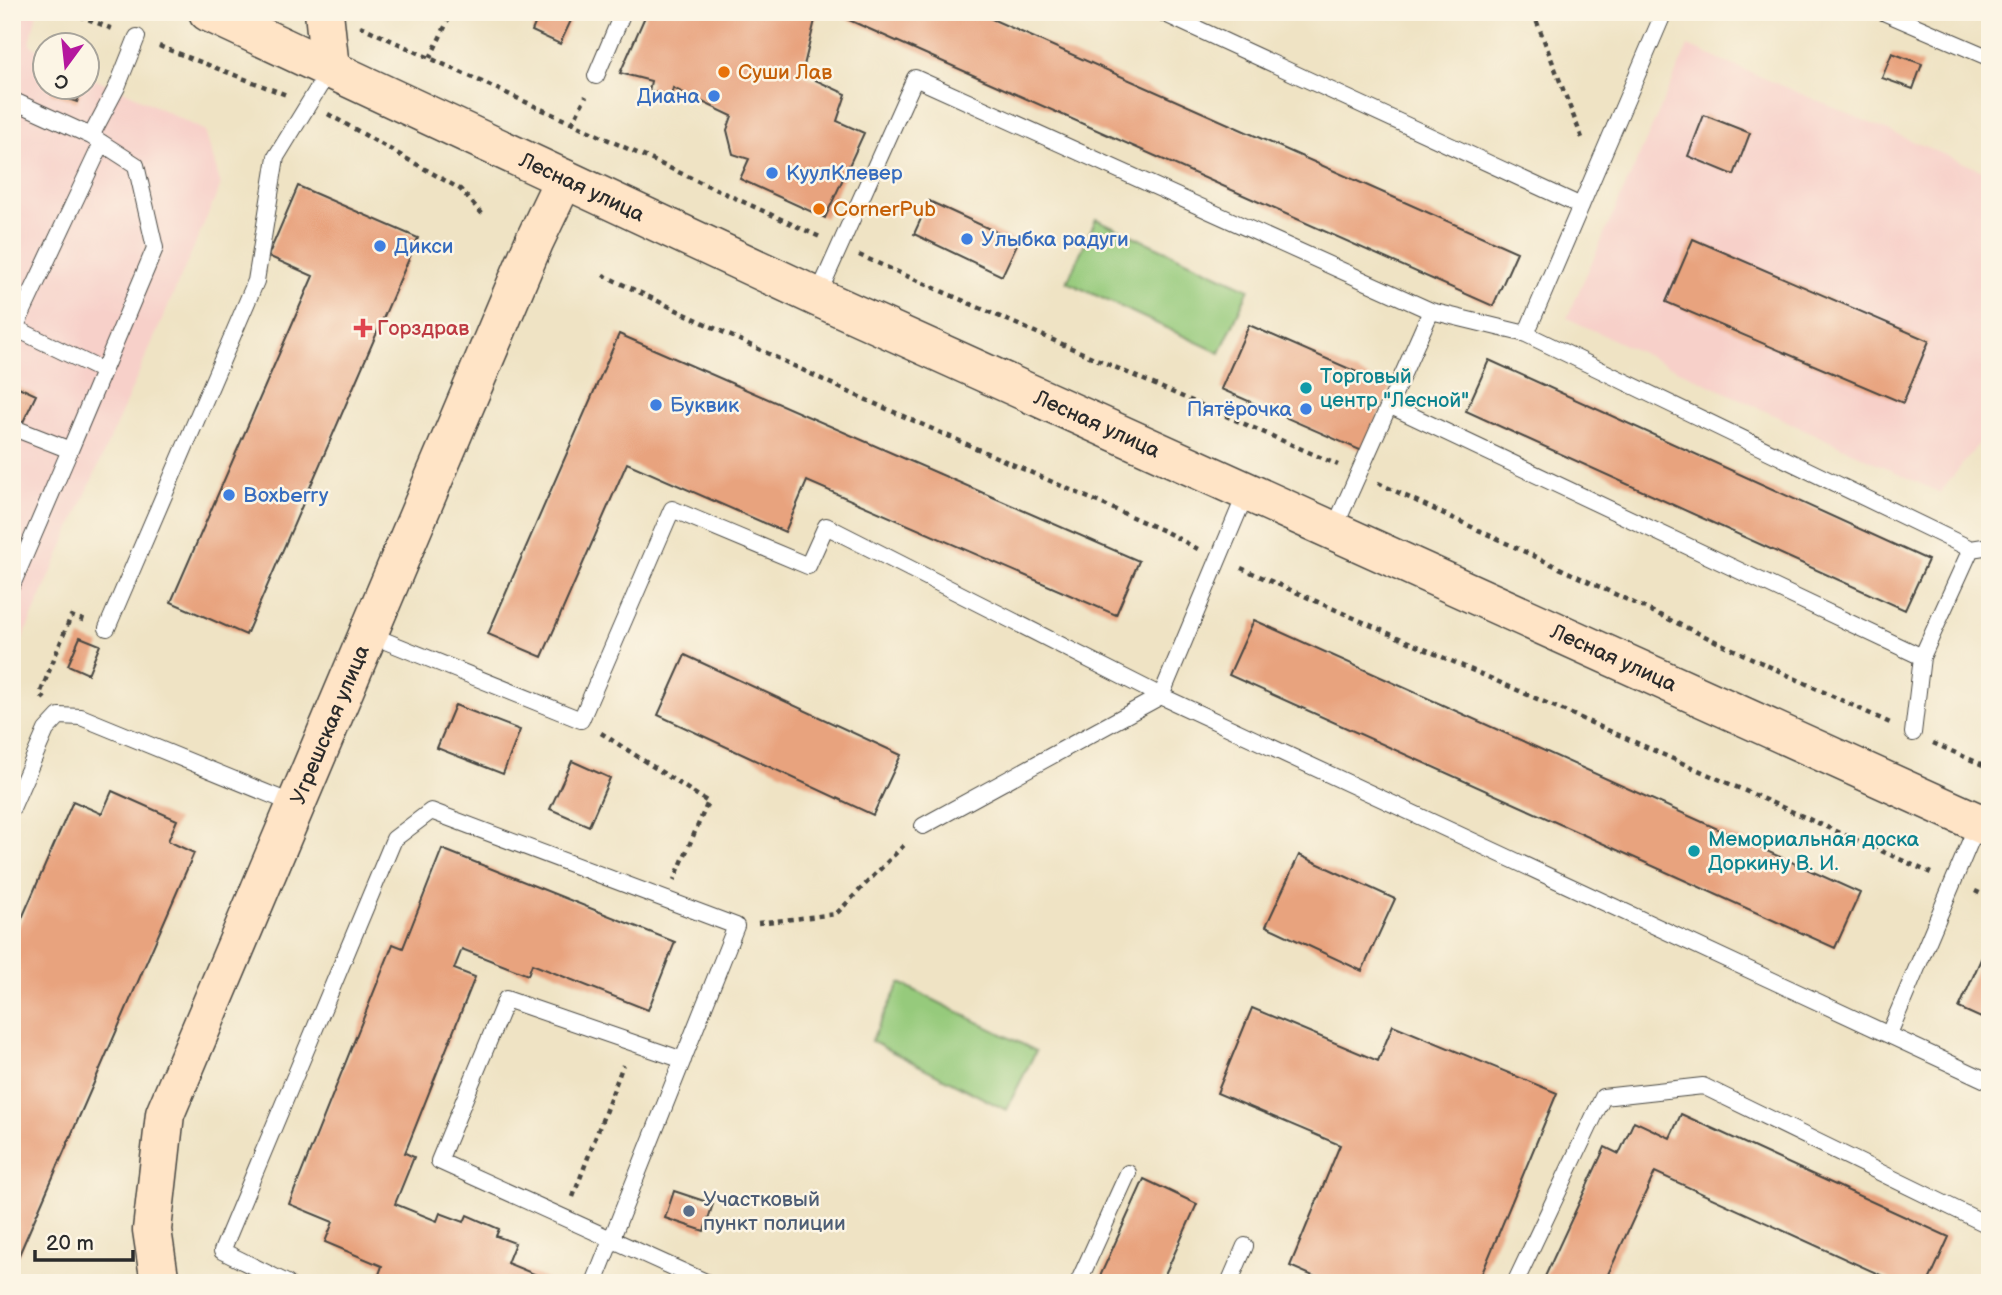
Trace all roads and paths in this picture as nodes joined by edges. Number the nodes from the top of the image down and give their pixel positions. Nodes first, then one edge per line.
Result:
1 (208, 12) edge
2 (452, 12) edge
3 (623, 12) edge
4 (1161, 12) edge
5 (1533, 12) edge
6 (1664, 12) edge
7 (1883, 12) edge
8 (339, 18) edge
9 (137, 37) dead end
10 (430, 58) junction
11 (1990, 58) edge
12 (330, 69) junction
13 (596, 76) dead end
14 (12, 100) edge
15 (96, 140) junction
16 (1595, 172) junction
17 (564, 178) junction
18 (1581, 206) junction
19 (839, 246) junction
20 (603, 275) dead end
21 (817, 297) junction
22 (1431, 311) junction
23 (14, 327) edge
24 (1526, 334) junction
25 (103, 371) junction
26 (1388, 405) junction
27 (19, 430) dead end
28 (70, 450) junction
29 (1358, 473) junction
30 (1245, 493) junction
31 (1333, 531) junction
32 (1990, 545) edge
33 (1970, 549) junction
34 (1217, 558) junction
35 (12, 585) edge
36 (107, 628) joint
37 (368, 634) junction
38 (1922, 657) junction
39 (40, 694) dead end
40 (1161, 696) junction
41 (581, 720) junction
42 (1913, 733) junction
43 (1990, 768) edge
44 (296, 805) junction
45 (12, 808) edge
46 (923, 826) joint
47 (1984, 826) edge
48 (1955, 881) junction
49 (1990, 898) edge
50 (666, 900) junction
51 (736, 926) junction
52 (1889, 1034) junction
53 (632, 1042) junction
54 (683, 1060) junction
55 (1990, 1082) edge
56 (1128, 1173) dead end
57 (565, 1217) junction
58 (1990, 1226) edge
59 (611, 1238) junction
60 (1245, 1246) dead end
61 (160, 1283) edge
62 (287, 1283) edge
63 (594, 1283) edge
64 (708, 1283) edge
65 (1078, 1283) edge
66 (1229, 1283) edge
67 (1515, 1283) edge

1 - 12 street, Лесная улица
2 - 10 path
3 - 13 lane
4 - 18 lane
5 - 16 path
6 - 16 lane
7 - 11 lane
8 - 10 path
8 - 12 street
9 - 15 lane
10 - 19 path
12 - 17 street, Лесная улица
12 - 36 lane
14 - 15 lane
15 - 23 lane
15 - 25 lane
16 - 18 lane
17 - 21 street, Лесная улица
17 - 37 street, Угрешская улица
18 - 24 lane
19 - 21 lane
19 - 22 lane
19 - 29 path
20 - 34 path
21 - 30 street, Лесная улица
22 - 24 lane
22 - 26 lane
23 - 25 lane
24 - 33 lane
25 - 28 lane
26 - 29 lane
26 - 38 lane
27 - 28 lane
28 - 35 lane
29 - 31 lane
29 - 42 path
30 - 31 street, Лесная улица
30 - 34 lane
31 - 47 street, Лесная улица
32 - 33 lane
33 - 38 lane
34 - 40 lane
34 - 48 path
36 - 39 path
37 - 41 lane
37 - 44 street, Угрешская улица
38 - 42 lane
40 - 41 lane
40 - 46 lane
40 - 52 lane
41 - 50 path
42 - 43 path
44 - 45 lane
44 - 61 street, Угрешская улица
46 - 51 path
47 - 48 lane
48 - 49 path
48 - 52 lane
50 - 51 lane
50 - 62 lane
51 - 54 lane
52 - 55 lane
53 - 54 lane
53 - 57 path
53 - 57 lane
54 - 59 lane
56 - 65 lane
57 - 59 lane
58 - 67 lane
59 - 63 lane
59 - 64 lane
60 - 66 lane

